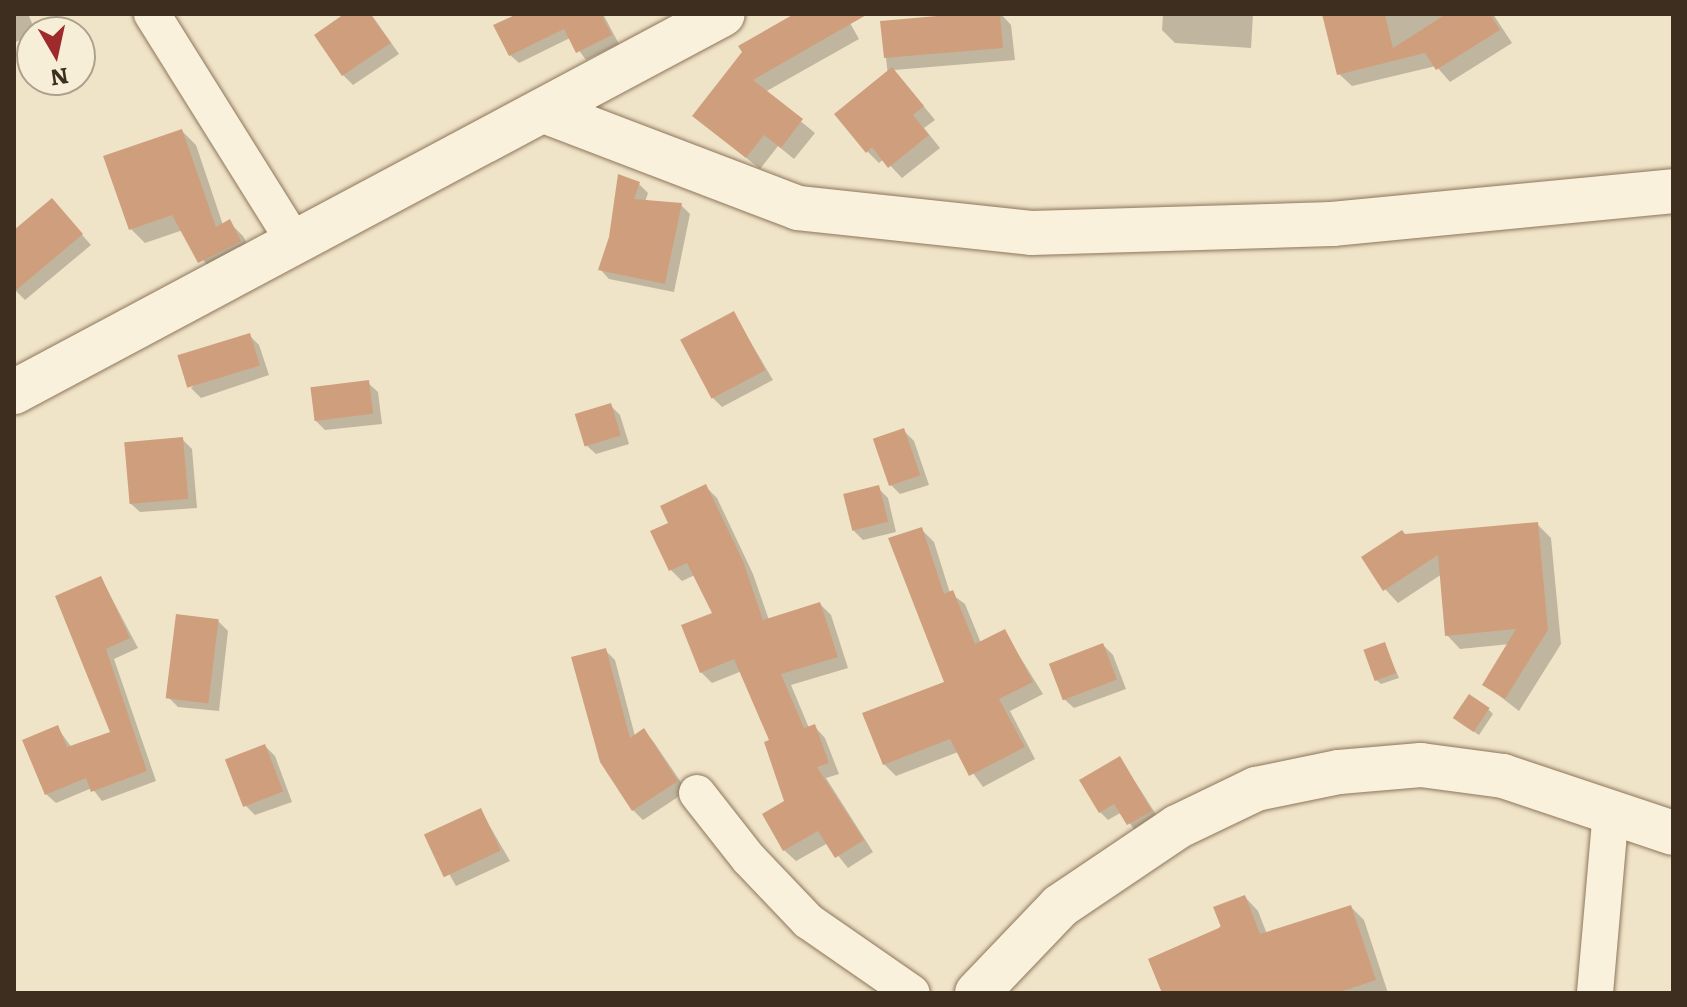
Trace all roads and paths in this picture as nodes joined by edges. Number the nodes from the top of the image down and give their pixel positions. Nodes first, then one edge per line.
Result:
1 (152, 14) edge
2 (723, 14) edge
3 (682, 25) edge
4 (544, 111) junction
5 (1673, 191) edge
6 (295, 243) junction
7 (14, 392) edge
8 (697, 793) dead end
9 (1611, 811) junction
10 (1673, 833) edge
11 (912, 993) edge
12 (977, 993) edge
13 (1595, 993) edge

1 - 6 street
2 - 3 main road
3 - 4 main road
4 - 5 main road
4 - 6 main road
6 - 7 main road
8 - 11 street
9 - 10 main road
9 - 12 main road
9 - 13 street

